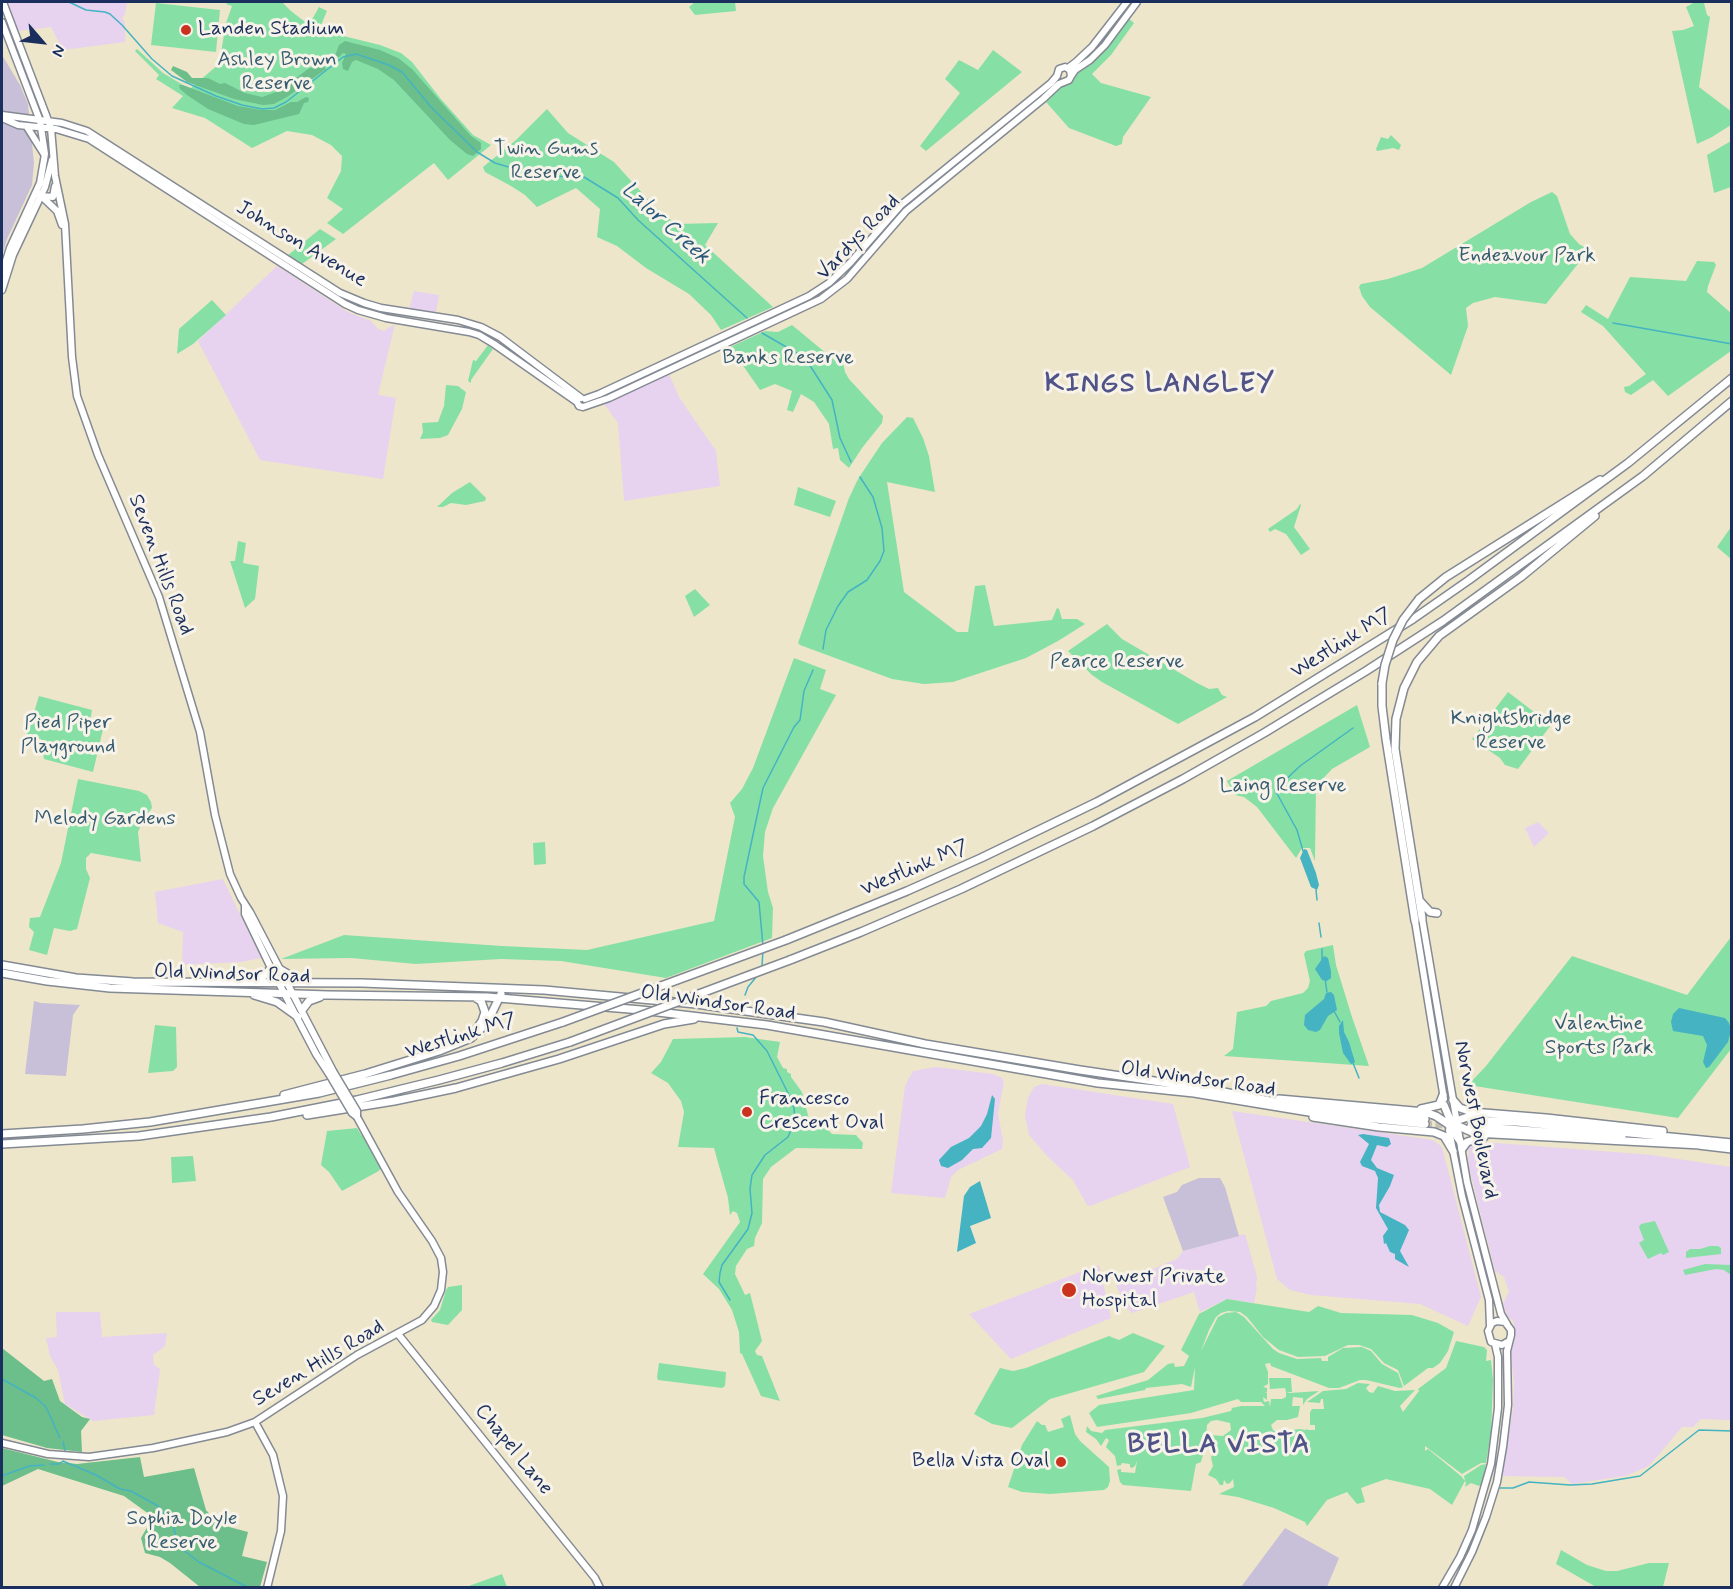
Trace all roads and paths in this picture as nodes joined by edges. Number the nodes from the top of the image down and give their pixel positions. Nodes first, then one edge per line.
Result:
1 (3, 2) edge
2 (1127, 2) edge
3 (1137, 2) edge
4 (2, 22) edge
5 (1068, 68) junction
6 (1057, 76) junction
7 (1071, 76) junction
8 (1064, 81) junction
9 (32, 101) junction
10 (42, 104) junction
11 (2, 117) edge
12 (15, 117) junction
13 (41, 124) junction
14 (50, 125) junction
15 (70, 125) junction
16 (27, 127) junction
17 (73, 133) junction
18 (53, 144) junction
19 (54, 152) junction
20 (45, 154) junction
21 (56, 176) junction
22 (39, 193) junction
23 (65, 234) junction
24 (2, 273) edge
25 (2, 290) edge
26 (726, 333) junction
27 (750, 333) junction
28 (1731, 378) edge
29 (582, 401) junction
30 (1731, 401) edge
31 (1658, 438) junction
32 (1643, 476) junction
33 (1420, 901) junction
34 (244, 906) junction
35 (1437, 913) dead end
36 (1419, 920) junction
37 (2, 965) edge
38 (271, 968) junction
39 (281, 970) junction
40 (2, 973) edge
41 (279, 982) junction
42 (288, 982) junction
43 (248, 983) junction
44 (312, 983) junction
45 (516, 989) junction
46 (237, 992) junction
47 (285, 993) junction
48 (293, 993) junction
49 (328, 995) junction
50 (472, 996) junction
51 (499, 998) junction
52 (302, 1010) junction
53 (298, 1017) junction
54 (727, 1019) junction
55 (439, 1051) junction
56 (322, 1052) junction
57 (321, 1060) junction
58 (1027, 1061) junction
59 (1016, 1068) junction
60 (1025, 1070) junction
61 (331, 1071) junction
62 (1443, 1095) junction
63 (1245, 1099) junction
64 (1453, 1100) junction
65 (247, 1106) junction
66 (1444, 1106) joint
67 (1385, 1110) junction
68 (1479, 1113) junction
69 (1471, 1123) dead end
70 (1452, 1124) junction
71 (200, 1128) junction
72 (1434, 1132) junction
73 (2, 1134) edge
74 (1502, 1136) junction
75 (1699, 1142) junction
76 (1731, 1143) edge
77 (2, 1144) edge
78 (1461, 1145) junction
79 (1731, 1149) edge
80 (1453, 1151) junction
81 (1491, 1273) junction
82 (1489, 1300) junction
83 (1507, 1324) junction
84 (1491, 1326) junction
85 (398, 1334) junction
86 (1509, 1341) junction
87 (1495, 1344) junction
88 (255, 1422) junction
89 (2, 1443) edge
90 (267, 1587) edge
91 (600, 1587) edge
92 (1442, 1587) edge
93 (1454, 1587) edge

1 - 10 main road, Seven Hills Road
2 - 5 main road
3 - 7 main road
4 - 9 main road
5 - 6 main road
5 - 7 main road
6 - 8 main road
6 - 26 main road, Vardys Road
7 - 8 main road
8 - 27 main road, Vardys Road
9 - 12 main road
9 - 13 main road
10 - 14 main road, Seven Hills Road
10 - 15 main road
11 - 12 main road
11 - 16 main road
12 - 13 main road
13 - 14 main road, Johnson Avenue
13 - 16 main road
13 - 20 main road
14 - 15 main road, Johnson Avenue
14 - 17 main road, Johnson Avenue
14 - 18 main road, Seven Hills Road
15 - 29 main road, Johnson Avenue
16 - 20 main road
17 - 18 main road
17 - 29 main road, Johnson Avenue
18 - 19 main road, Seven Hills Road
19 - 21 main road, Seven Hills Road
19 - 22 main road
20 - 22 main road
21 - 22 main road
21 - 23 main road, Seven Hills Road
22 - 23 main road, Seven Hills Road
22 - 24 main road
22 - 25 main road
23 - 34 main road, Seven Hills Road
26 - 27 main road
26 - 29 main road, Vardys Road
27 - 29 main road, Vardys Road
28 - 31 highway, Westlink M7
30 - 32 highway, Westlink M7
31 - 36 highway, bridge
31 - 65 highway, Westlink M7, bridge
32 - 33 highway
32 - 71 highway, Westlink M7, bridge
33 - 35 highway
33 - 36 highway
34 - 38 main road, Seven Hills Road
34 - 39 main road, Seven Hills Road
36 - 62 main road, Norwest Boulevard
36 - 64 main road, Norwest Boulevard
37 - 43 highway, Old Windsor Road
38 - 41 main road, Seven Hills Road
38 - 43 highway
39 - 42 main road, Seven Hills Road
39 - 44 highway
40 - 46 highway, Old Windsor Road
41 - 42 highway, Old Windsor Road
41 - 43 highway, Old Windsor Road
41 - 47 main road, Seven Hills Road
42 - 44 highway, Old Windsor Road
42 - 48 main road, Seven Hills Road
44 - 45 highway, Old Windsor Road
45 - 51 highway
45 - 58 highway, Old Windsor Road
46 - 47 highway, Old Windsor Road
46 - 53 highway
47 - 48 highway, Old Windsor Road
47 - 53 main road, Seven Hills Road
48 - 49 highway, Old Windsor Road
48 - 52 main road, Seven Hills Road
49 - 50 highway, Old Windsor Road
49 - 52 highway
50 - 51 highway, Old Windsor Road
50 - 55 highway
51 - 54 highway, Old Windsor Road
51 - 55 highway
52 - 56 main road, Seven Hills Road
53 - 57 main road, Seven Hills Road
54 - 59 highway, Old Windsor Road
54 - 71 highway
55 - 65 highway
56 - 57 main road
56 - 61 main road, Seven Hills Road
57 - 61 main road, Seven Hills Road
58 - 59 highway
58 - 60 highway
58 - 63 highway, Old Windsor Road
59 - 60 highway, Old Windsor Road
60 - 63 highway, Old Windsor Road
61 - 85 main road, Seven Hills Road, bridge
62 - 66 main road, Norwest Boulevard
62 - 67 highway
63 - 63 highway, Old Windsor Road
63 - 67 highway
63 - 72 highway
64 - 68 highway
64 - 70 main road, Norwest Boulevard
65 - 73 highway, Westlink M7
66 - 70 highway
67 - 70 highway
68 - 70 highway
68 - 75 highway
69 - 75 highway
70 - 72 highway
70 - 74 highway
70 - 78 highway
70 - 80 main road, Norwest Boulevard
71 - 77 highway, Westlink M7
72 - 80 highway
74 - 75 highway
74 - 78 highway
75 - 76 highway
75 - 79 highway
78 - 81 main road, Norwest Boulevard
80 - 82 main road, Norwest Boulevard
81 - 82 main road
81 - 83 main road, Norwest Boulevard
82 - 84 main road, Norwest Boulevard
83 - 84 main road
83 - 86 main road
84 - 87 main road
85 - 88 main road, Seven Hills Road
85 - 91 main road, Chapel Lane
86 - 87 main road
86 - 93 main road
87 - 92 main road
88 - 89 main road, Seven Hills Road
88 - 90 main road

